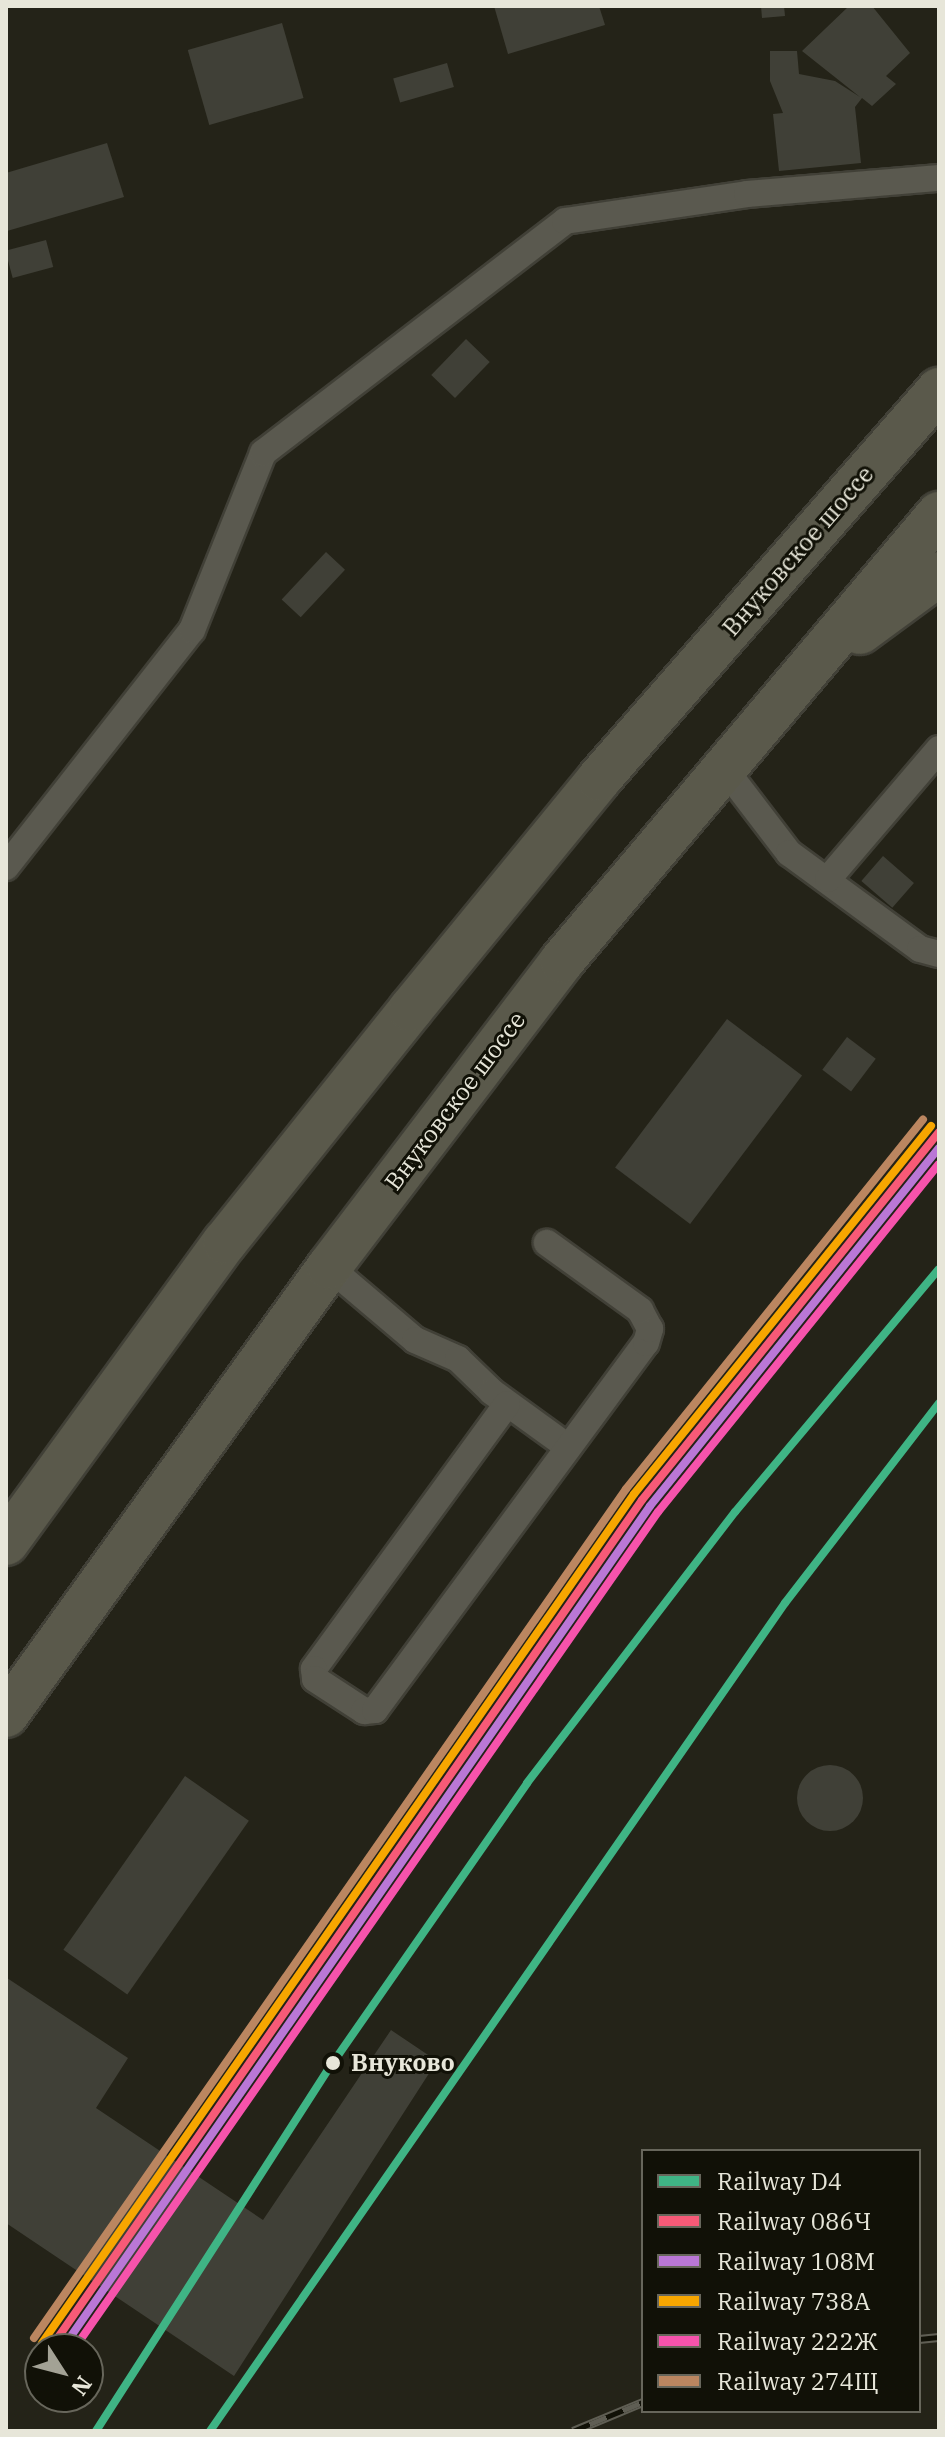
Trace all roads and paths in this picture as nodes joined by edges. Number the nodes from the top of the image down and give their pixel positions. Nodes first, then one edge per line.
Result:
1 (939, 178) edge
2 (939, 390) edge
3 (939, 514) edge
4 (939, 574) edge
5 (799, 676) junction
6 (939, 749) edge
7 (724, 768) junction
8 (6, 867) edge
9 (824, 876) junction
10 (939, 954) edge
11 (547, 1243) dead end
12 (329, 1267) junction
13 (499, 1398) junction
14 (568, 1447) junction
15 (6, 1543) edge
16 (6, 1715) edge

1 - 8 lane
2 - 15 main road, Внуковское шоссе
3 - 5 main road, Внуковское шоссе
4 - 5 main road
5 - 7 main road, Внуковское шоссе
6 - 9 lane
7 - 9 lane
7 - 12 main road, Внуковское шоссе
9 - 10 lane
11 - 14 lane
12 - 13 lane
12 - 16 main road, Внуковское шоссе
13 - 14 lane
13 - 14 lane

